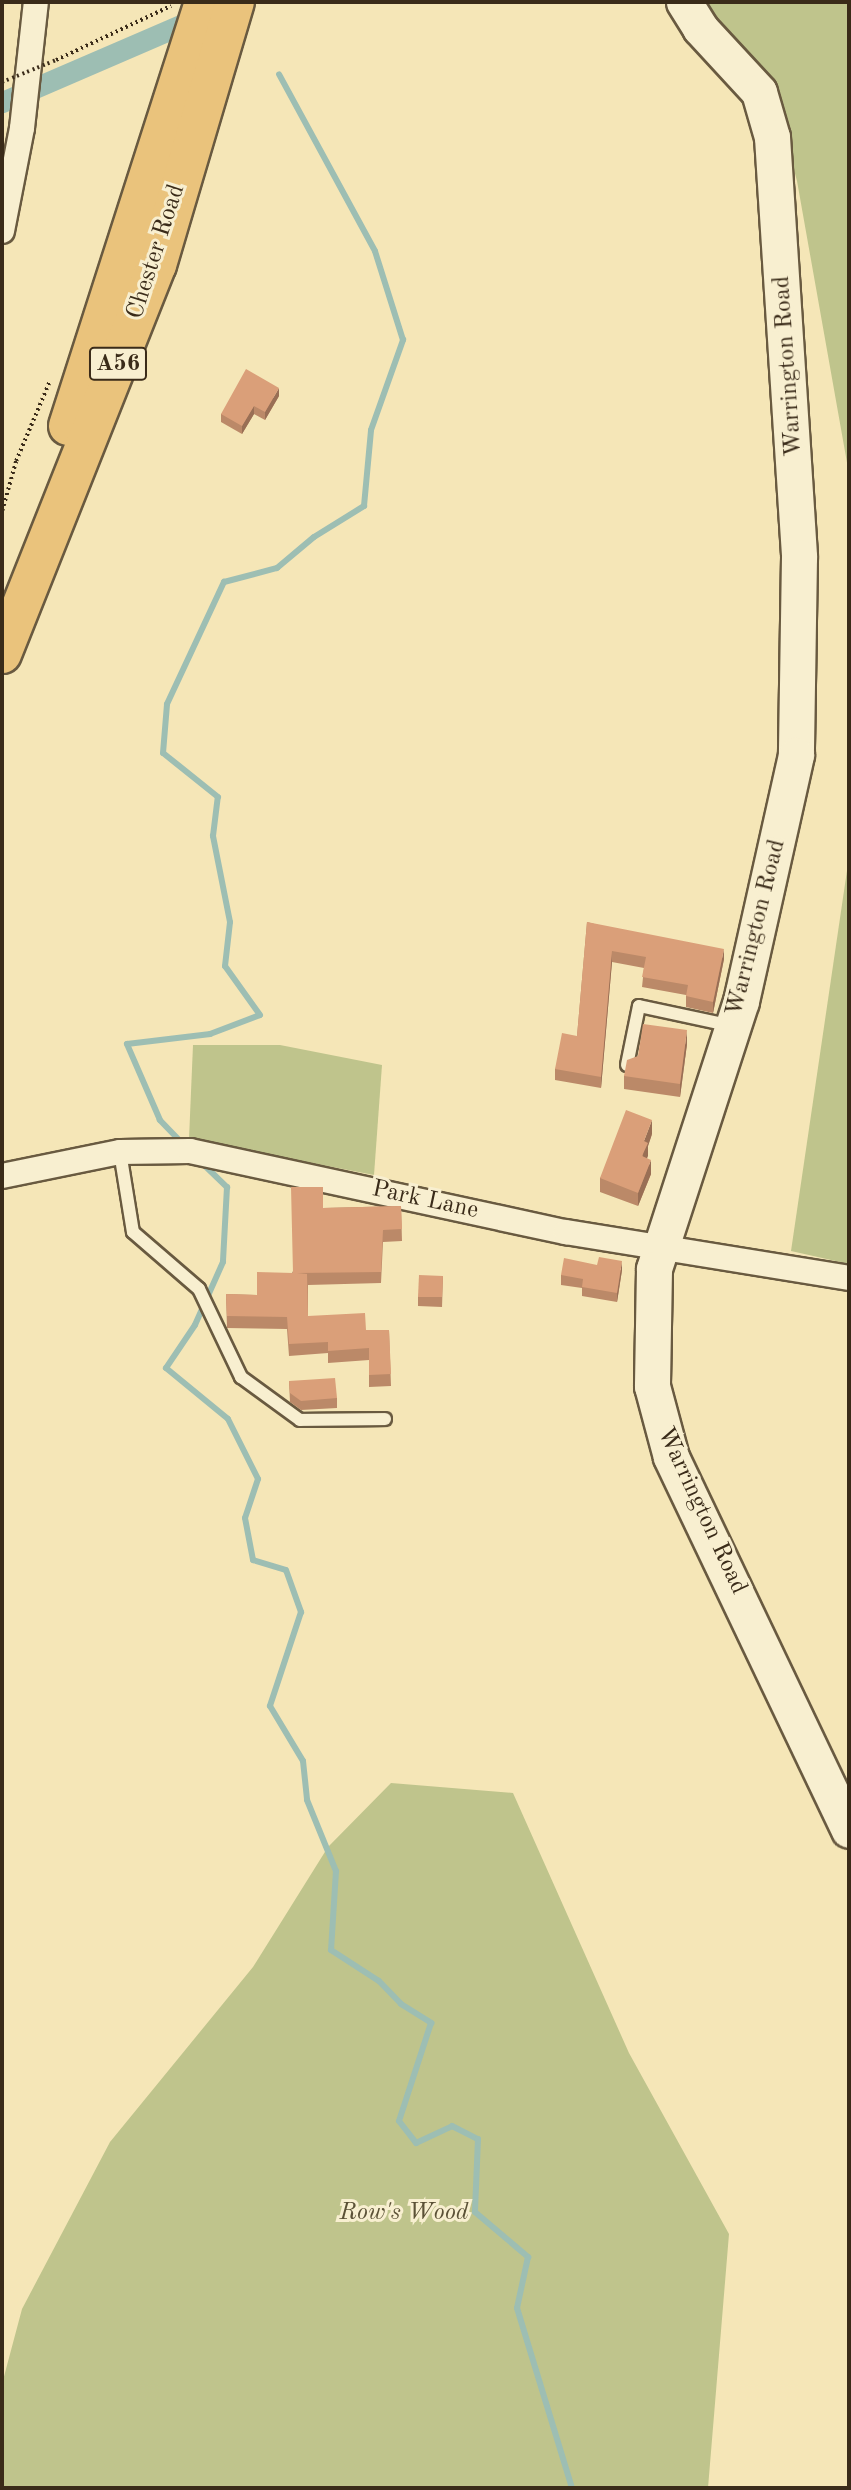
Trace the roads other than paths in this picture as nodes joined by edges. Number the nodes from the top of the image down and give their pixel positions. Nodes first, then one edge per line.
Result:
1 (36, 2) edge
2 (204, 2) edge
3 (235, 2) edge
4 (684, 2) edge
5 (2, 230) edge
6 (2, 635) edge
7 (2, 654) edge
8 (733, 1026) junction
9 (627, 1065) edge
10 (120, 1152) junction
11 (2, 1176) edge
12 (663, 1244) junction
13 (849, 1278) edge
14 (385, 1419) dead end
15 (849, 1830) edge

1 - 5 street
2 - 6 highway, Chester Road / A56
3 - 7 highway, Chester Road / A56
4 - 8 street, Warrington Road
8 - 9 lane
8 - 12 street, Warrington Road
10 - 11 street, Park Lane
10 - 12 street, Park Lane
10 - 14 lane
12 - 13 street, Park Lane
12 - 15 street, Warrington Road

